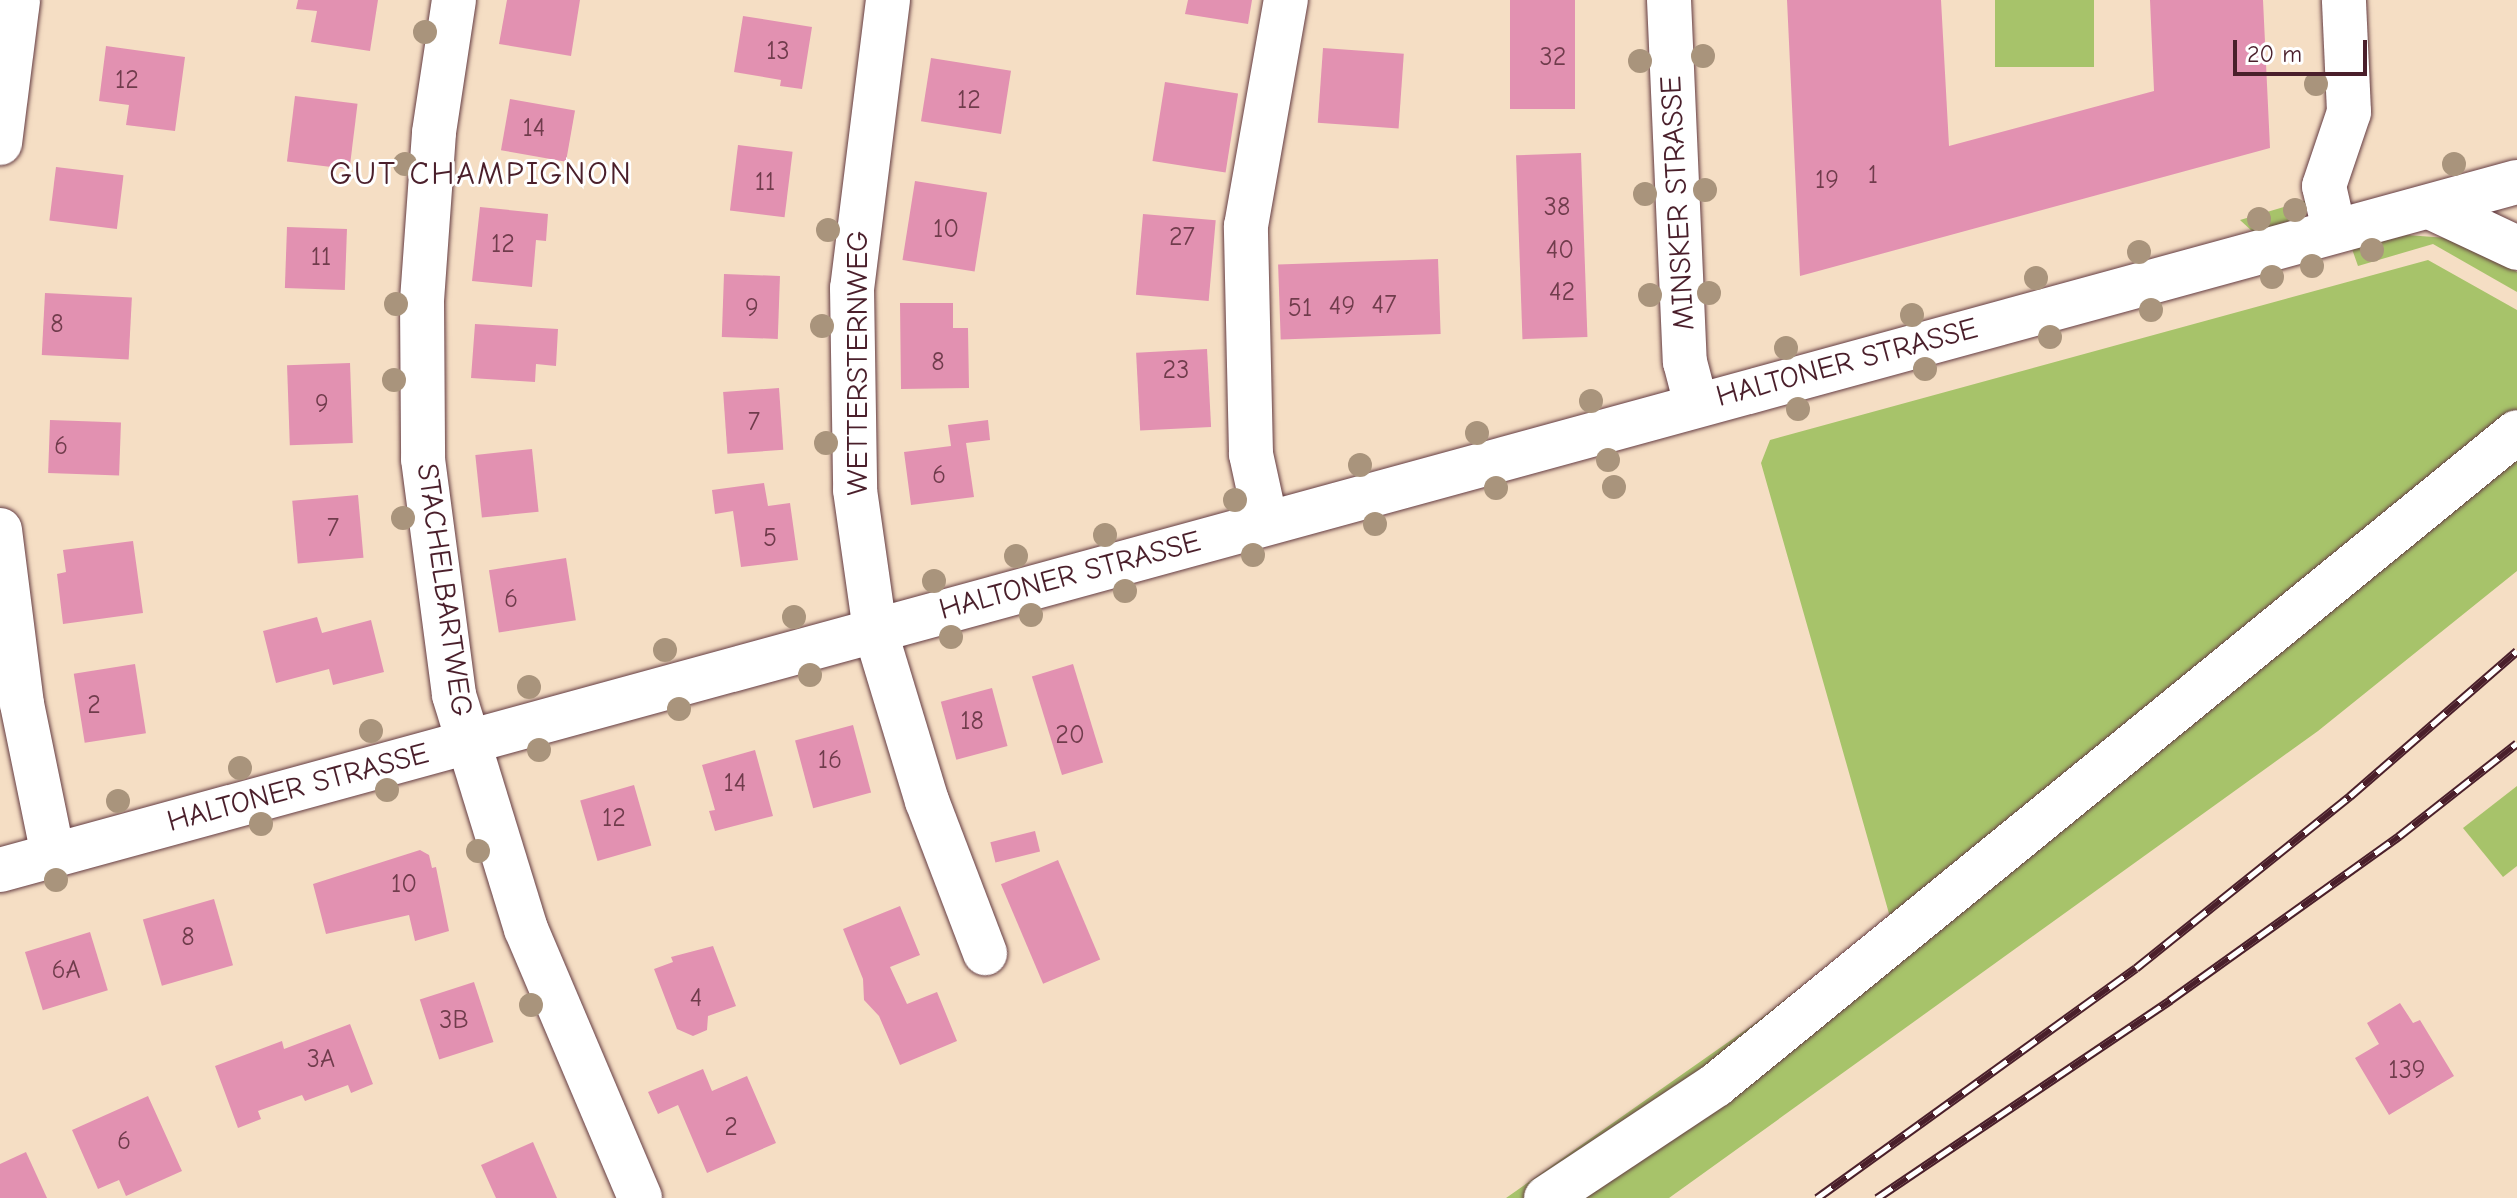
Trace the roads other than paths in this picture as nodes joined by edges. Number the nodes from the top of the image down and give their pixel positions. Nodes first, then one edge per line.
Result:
1 (18, 0) edge
2 (454, 0) edge
3 (888, 0) edge
4 (1286, 0) edge
5 (1669, 0) edge
6 (2344, 0) edge
7 (0, 143) edge
8 (2517, 182) edge
9 (2430, 207) junction
10 (2334, 230) junction
11 (2517, 248) edge
12 (1696, 404) junction
13 (2517, 432) edge
14 (1266, 523) junction
15 (0, 530) edge
16 (875, 630) junction
17 (467, 742) junction
18 (53, 855) junction
19 (0, 870) edge
20 (985, 953) dead end
21 (640, 1198) edge
22 (1546, 1198) edge

1 - 7 street
2 - 17 street, STACHELBARTWEG
3 - 16 street, WETTERSTERNWEG
4 - 14 street
5 - 12 street, MINSKER STRASSE
6 - 10 street
8 - 9 street, HALTONER STRASSE
9 - 10 street, HALTONER STRASSE
9 - 11 street
10 - 12 street, HALTONER STRASSE
12 - 14 street, HALTONER STRASSE
13 - 22 street
14 - 16 street, HALTONER STRASSE
15 - 18 street
16 - 17 street, HALTONER STRASSE
16 - 20 street
17 - 18 street, HALTONER STRASSE
17 - 21 street, STACHELBARTWEG
18 - 19 street, HALTONER STRASSE

